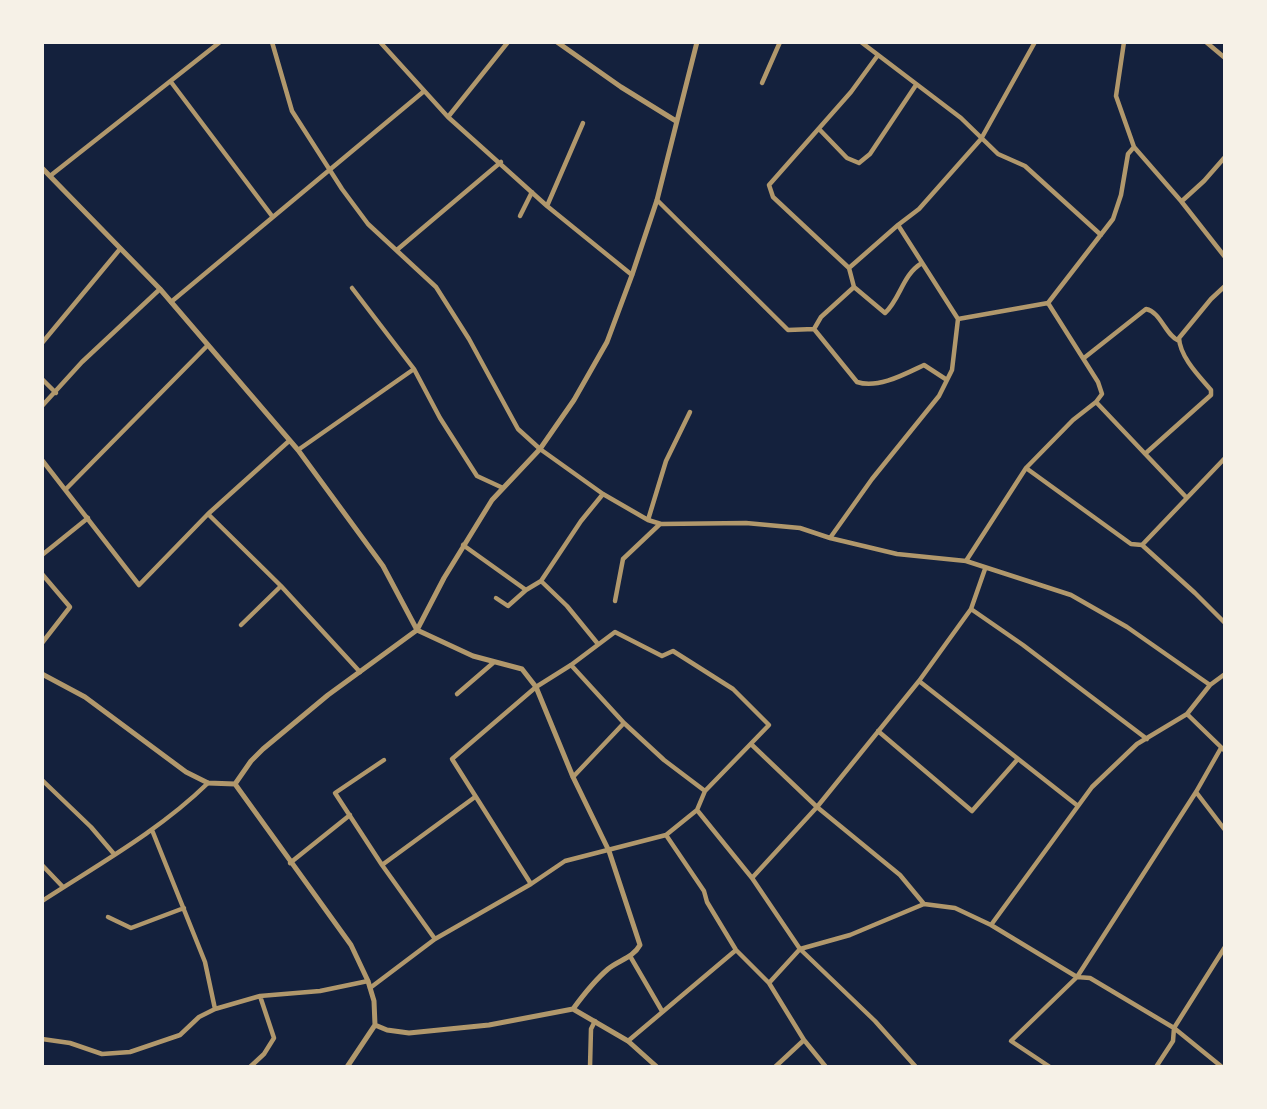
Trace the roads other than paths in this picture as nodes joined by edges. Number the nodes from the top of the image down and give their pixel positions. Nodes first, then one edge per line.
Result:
1 (220, 42) edge
2 (272, 42) edge
3 (380, 42) edge
4 (509, 42) edge
5 (557, 42) edge
6 (697, 42) edge
7 (780, 42) edge
8 (861, 42) edge
9 (1035, 42) edge
10 (1124, 42) edge
11 (1206, 42) edge
12 (878, 55) junction
13 (1225, 58) edge
14 (171, 82) junction
15 (762, 83) dead end
16 (916, 85) junction
17 (423, 92) junction
18 (447, 117) junction
19 (676, 121) junction
20 (583, 123) dead end
21 (819, 129) junction
22 (981, 139) junction
23 (1134, 147) junction
24 (1225, 157) edge
25 (500, 162) junction
26 (42, 168) edge
27 (331, 170) junction
28 (50, 176) junction
29 (532, 192) junction
30 (657, 200) junction
31 (1181, 201) junction
32 (547, 206) junction
33 (272, 216) junction
34 (520, 216) dead end
35 (898, 225) junction
36 (1101, 235) junction
37 (398, 248) junction
38 (120, 249) junction
39 (1225, 257) edge
40 (922, 263) junction
41 (849, 268) junction
42 (632, 275) junction
43 (1225, 286) edge
44 (854, 287) junction
45 (352, 288) dead end
46 (160, 289) junction
47 (171, 302) junction
48 (1048, 303) junction
49 (958, 319) junction
50 (814, 329) junction
51 (1179, 341) junction
52 (42, 343) edge
53 (207, 346) junction
54 (1084, 358) junction
55 (414, 369) junction
56 (42, 379) edge
57 (947, 380) junction
58 (56, 393) junction
59 (1097, 402) junction
60 (42, 406) edge
61 (690, 412) dead end
62 (289, 441) junction
63 (540, 449) junction
64 (298, 450) junction
65 (1146, 453) junction
66 (1225, 458) edge
67 (42, 460) edge
68 (1026, 468) junction
69 (503, 488) junction
70 (66, 489) junction
71 (603, 494) junction
72 (1186, 497) junction
73 (208, 514) junction
74 (88, 517) junction
75 (648, 520) junction
76 (661, 524) junction
77 (830, 538) junction
78 (463, 545) junction
79 (1142, 545) junction
80 (42, 555) edge
81 (966, 561) junction
82 (985, 569) junction
83 (42, 574) edge
84 (541, 581) junction
85 (281, 586) junction
86 (526, 590) junction
87 (496, 598) dead end
88 (615, 601) dead end
89 (971, 609) junction
90 (1225, 624) edge
91 (241, 625) dead end
92 (417, 630) junction
93 (42, 643) edge
94 (598, 645) junction
95 (493, 663) junction
96 (571, 665) junction
97 (360, 672) junction
98 (42, 674) edge
99 (1225, 674) edge
100 (919, 681) junction
101 (1210, 685) junction
102 (536, 687) junction
103 (457, 694) dead end
104 (1187, 714) junction
105 (624, 723) junction
106 (878, 731) junction
107 (1147, 739) junction
108 (752, 744) junction
109 (1223, 750) edge
110 (384, 760) dead end
111 (1017, 760) junction
112 (573, 777) junction
113 (42, 780) edge
114 (208, 783) junction
115 (235, 784) junction
116 (705, 791) junction
117 (1196, 792) junction
118 (475, 797) junction
119 (1078, 806) junction
120 (817, 807) junction
121 (697, 810) junction
122 (350, 816) junction
123 (152, 830) junction
124 (1225, 830) edge
125 (666, 835) junction
126 (609, 851) junction
127 (114, 854) junction
128 (290, 863) junction
129 (42, 864) edge
130 (382, 865) junction
131 (752, 878) junction
132 (531, 884) junction
133 (62, 887) junction
134 (42, 901) edge
135 (924, 904) junction
136 (184, 908) junction
137 (108, 917) dead end
138 (991, 925) junction
139 (435, 939) junction
140 (1225, 947) edge
141 (800, 949) junction
142 (736, 950) junction
143 (630, 956) junction
144 (1077, 977) junction
145 (368, 981) junction
146 (769, 983) junction
147 (370, 988) junction
148 (260, 996) junction
149 (215, 1009) junction
150 (573, 1009) junction
151 (662, 1011) junction
152 (594, 1021) junction
153 (375, 1025) junction
154 (1174, 1028) junction
155 (42, 1039) edge
156 (804, 1040) junction
157 (628, 1041) junction
158 (250, 1067) edge
159 (347, 1067) edge
160 (590, 1067) edge
161 (657, 1067) edge
162 (775, 1067) edge
163 (826, 1067) edge
164 (916, 1067) edge
165 (1050, 1067) edge
166 (1156, 1067) edge
167 (1222, 1067) edge

1 - 14 street
2 - 27 street
3 - 17 street
4 - 18 street
5 - 19 street
6 - 19 street
7 - 15 street
8 - 12 street
9 - 22 street
10 - 23 street
11 - 13 street
12 - 16 street
12 - 21 street
14 - 28 street
14 - 33 street
16 - 21 street
16 - 22 street
17 - 18 street
17 - 27 street
18 - 25 street
19 - 30 street
20 - 32 street
21 - 41 street
22 - 35 street
22 - 36 street
23 - 31 street
23 - 36 street
24 - 31 street
25 - 29 street
25 - 37 street
26 - 28 street
27 - 33 street
27 - 37 street
28 - 38 street
29 - 32 street
29 - 34 street
30 - 42 street
30 - 50 street
31 - 39 street
32 - 42 street
33 - 47 street
35 - 40 street
35 - 41 street
36 - 48 street
37 - 63 street
38 - 46 street
38 - 52 street
40 - 44 street
40 - 49 street
41 - 44 street
42 - 63 street
43 - 51 street
44 - 50 street
45 - 55 street
46 - 47 street
46 - 58 street
47 - 53 street
48 - 49 street
48 - 54 street
49 - 57 street
50 - 57 street
51 - 54 street
51 - 65 street
53 - 62 street
53 - 70 street
54 - 59 street
55 - 64 street
55 - 69 street
56 - 58 street
57 - 77 street
58 - 60 street
59 - 65 street
59 - 68 street
61 - 75 street
62 - 64 street
62 - 73 street
63 - 69 street
63 - 71 street
64 - 92 street
65 - 72 street
66 - 72 street
67 - 70 street
68 - 79 street
68 - 81 street
69 - 78 street
70 - 74 street
71 - 75 street
71 - 84 street
72 - 79 street
73 - 74 street
73 - 85 street
74 - 80 street
75 - 76 street
76 - 77 street
76 - 88 street
77 - 81 street
78 - 86 street
78 - 92 street
79 - 90 street
81 - 82 street
82 - 89 street
82 - 101 street
83 - 93 street
84 - 86 street
84 - 94 street
85 - 91 street
85 - 97 street
86 - 87 street
89 - 100 street
89 - 107 street
92 - 95 street
92 - 97 street
94 - 96 street
94 - 108 street
95 - 102 street
95 - 103 street
96 - 102 street
96 - 105 street
97 - 115 street
98 - 114 street
99 - 101 street
100 - 106 street
100 - 111 street
101 - 104 street
102 - 112 street
102 - 118 street
104 - 107 street
104 - 109 street
105 - 112 street
105 - 116 street
106 - 111 street
106 - 120 street
107 - 119 street
108 - 116 street
108 - 120 street
109 - 117 street
110 - 122 street
111 - 119 street
112 - 126 street
113 - 127 street
114 - 115 street
114 - 123 street
115 - 128 street
116 - 121 street
117 - 124 street
117 - 144 street
118 - 130 street
118 - 132 street
119 - 138 street
120 - 131 street
120 - 135 street
121 - 125 street
121 - 131 street
122 - 128 street
122 - 130 street
123 - 127 street
123 - 136 street
125 - 126 street
125 - 142 street
126 - 132 street
126 - 143 street
127 - 133 street
128 - 145 street
129 - 133 street
130 - 139 street
131 - 141 street
132 - 139 street
133 - 134 street
135 - 138 street
135 - 141 street
136 - 137 street
136 - 149 street
138 - 144 street
139 - 147 street
140 - 154 street
141 - 146 street
141 - 164 street
142 - 146 street
142 - 151 street
143 - 150 street
143 - 151 street
144 - 154 street
144 - 165 street
145 - 147 street
145 - 148 street
146 - 156 street
147 - 153 street
148 - 149 street
148 - 158 street
149 - 155 street
150 - 152 street
150 - 153 street
151 - 157 street
152 - 157 street
152 - 160 street
153 - 159 street
154 - 166 street
154 - 167 street
156 - 162 street
156 - 163 street
157 - 161 street

